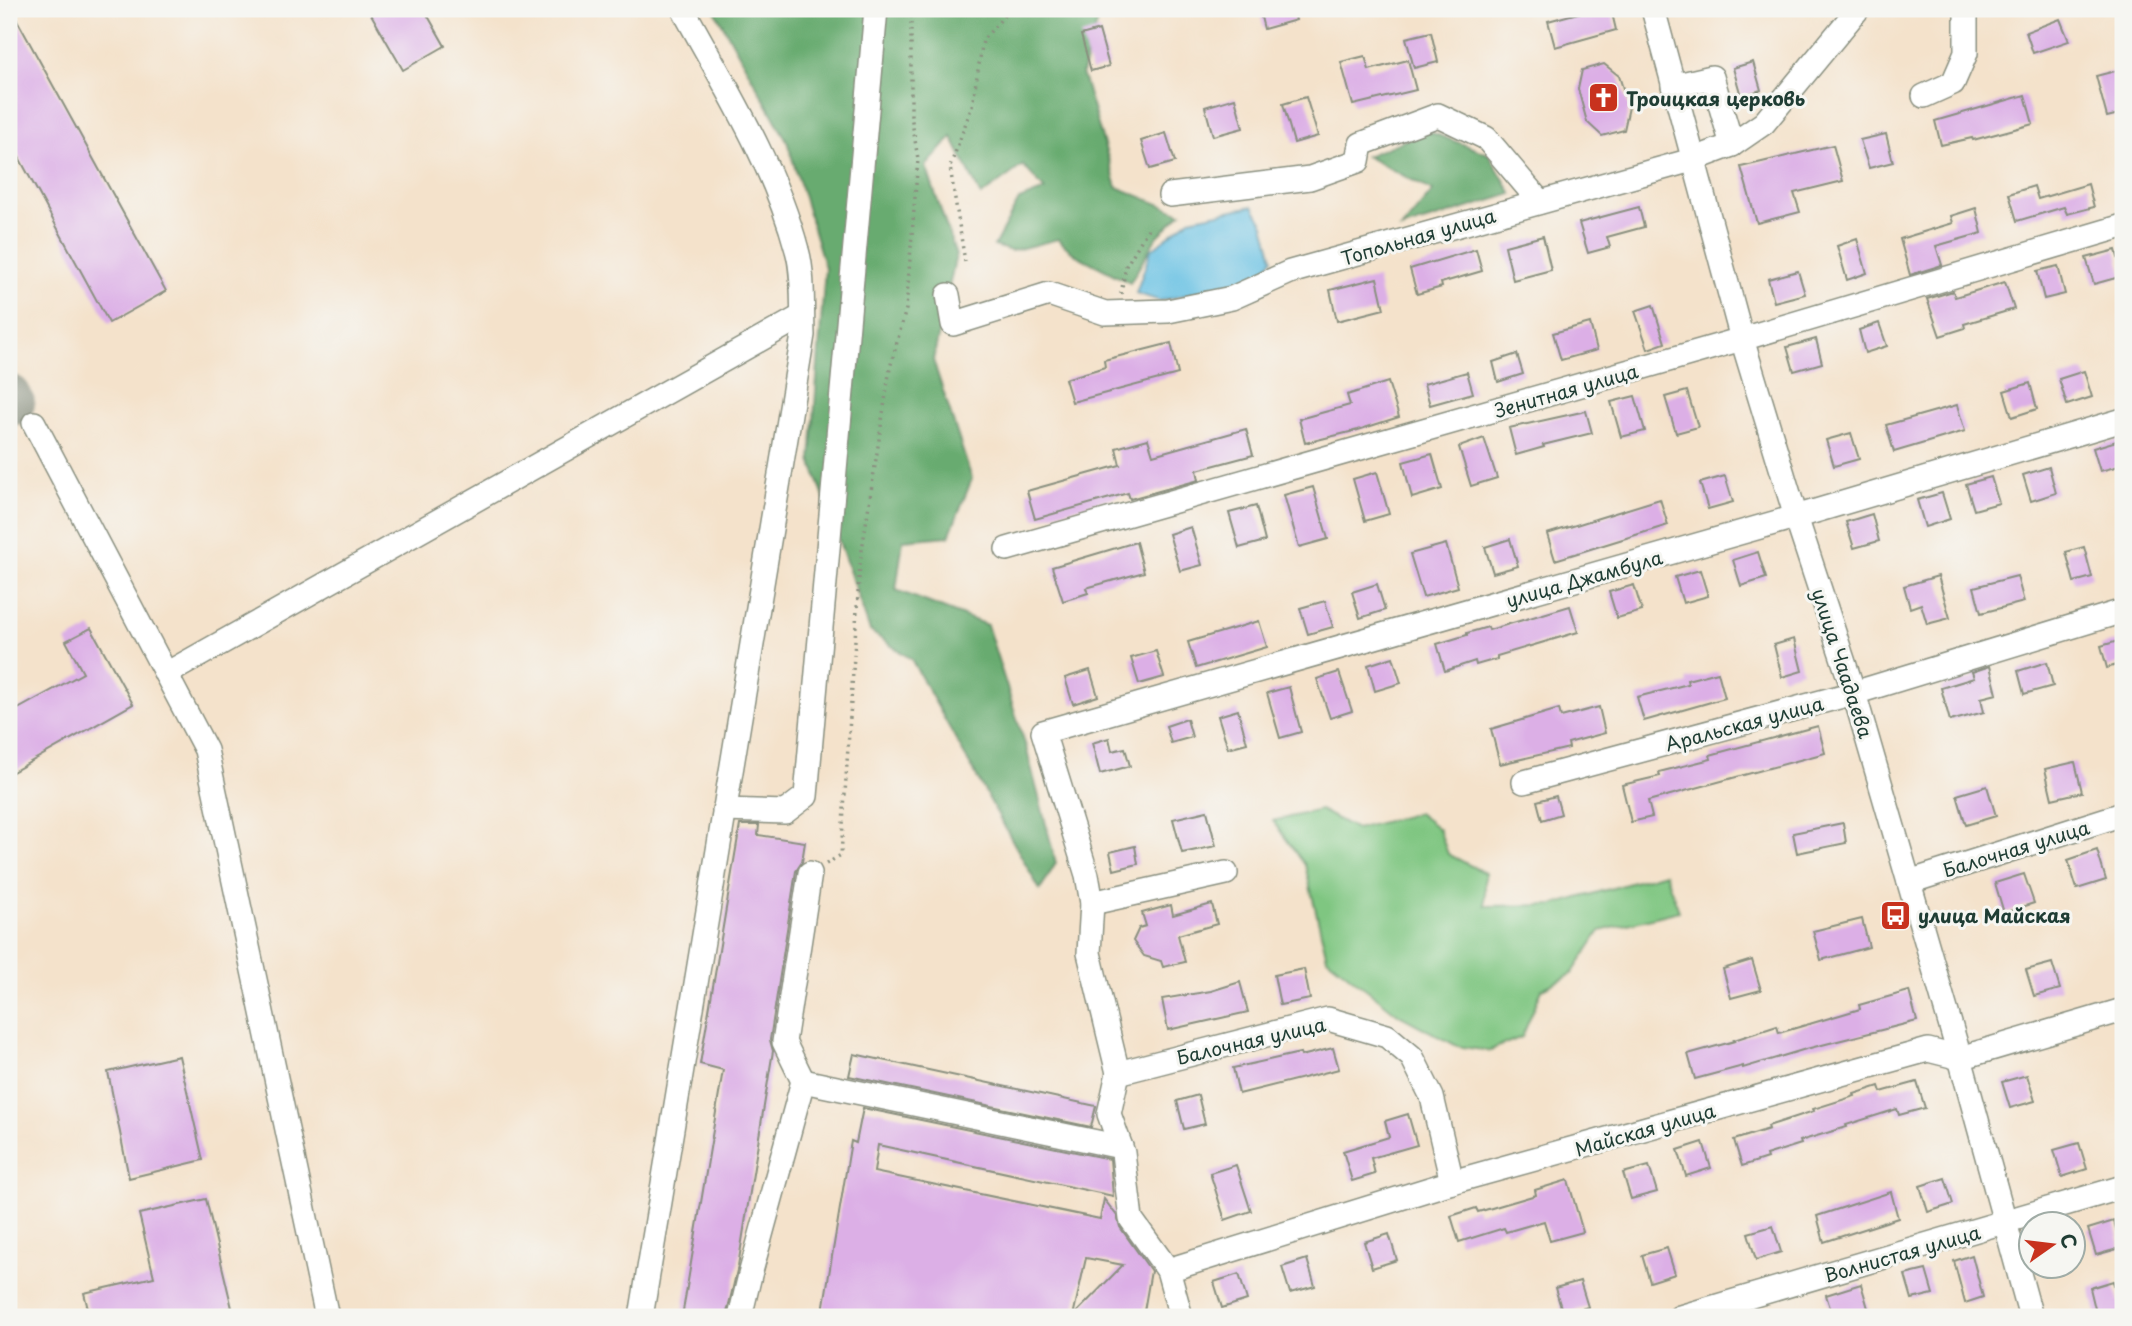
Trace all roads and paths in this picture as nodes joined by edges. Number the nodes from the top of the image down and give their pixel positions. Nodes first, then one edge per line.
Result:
1 (682, 9) edge
2 (876, 9) edge
3 (911, 9) edge
4 (1010, 9) edge
5 (1653, 9) edge
6 (1858, 9) edge
7 (1966, 9) edge
8 (1673, 86) junction
9 (1924, 96) dead end
10 (1732, 145) junction
11 (1692, 160) junction
12 (1170, 195) dead end
13 (1540, 202) junction
14 (2123, 226) edge
15 (1148, 229) dead end
16 (965, 262) dead end
17 (948, 295) dead end
18 (1117, 313) junction
19 (802, 316) junction
20 (1742, 339) junction
21 (2123, 420) edge
22 (34, 423) dead end
23 (1797, 517) junction
24 (1007, 549) dead end
25 (2123, 611) edge
26 (166, 674) junction
27 (1854, 692) junction
28 (1524, 782) dead end
29 (724, 810) junction
30 (2123, 814) edge
31 (810, 873) joint
32 (1226, 873) dead end
33 (1909, 881) junction
34 (1092, 903) junction
35 (2123, 1010) edge
36 (1960, 1058) junction
37 (1118, 1073) junction
38 (803, 1081) junction
39 (1121, 1147) junction
40 (1452, 1182) junction
41 (2123, 1187) edge
42 (2005, 1223) junction
43 (1168, 1270) junction
44 (327, 1317) edge
45 (641, 1317) edge
46 (740, 1317) edge
47 (1181, 1317) edge
48 (1680, 1317) edge
49 (2031, 1317) edge

1 - 19 street
2 - 29 street
3 - 31 path
4 - 16 path
5 - 8 street, улица Чаадаева
6 - 10 street, Топольная улица
7 - 9 street
8 - 10 street
8 - 11 street, улица Чаадаева
10 - 11 street, Топольная улица
11 - 13 street, Топольная улица
11 - 20 street, улица Чаадаева
12 - 13 street
13 - 18 street, Топольная улица
14 - 20 street, Зенитная улица
15 - 18 path
17 - 18 street, Топольная улица
19 - 26 street
19 - 29 street
20 - 23 street, улица Чаадаева
20 - 24 street, Зенитная улица
21 - 23 street, улица Джамбула
22 - 26 street
23 - 27 street, улица Чаадаева
23 - 34 street, улица Джамбула
25 - 27 street, Аральская улица
26 - 44 street
27 - 28 street, Аральская улица
27 - 33 street, улица Чаадаева
29 - 45 street
30 - 33 street, Балочная улица
31 - 38 street
32 - 34 street
33 - 36 street, улица Чаадаева
34 - 37 street
35 - 36 street, Майская улица
36 - 40 street, Майская улица
36 - 42 street, улица Чаадаева
37 - 39 street
37 - 40 street, Балочная улица
38 - 39 street
38 - 46 street
39 - 43 street
40 - 43 street, Майская улица
41 - 42 street, Волнистая улица
42 - 48 street, Волнистая улица
42 - 49 street, улица Чаадаева
43 - 47 street

